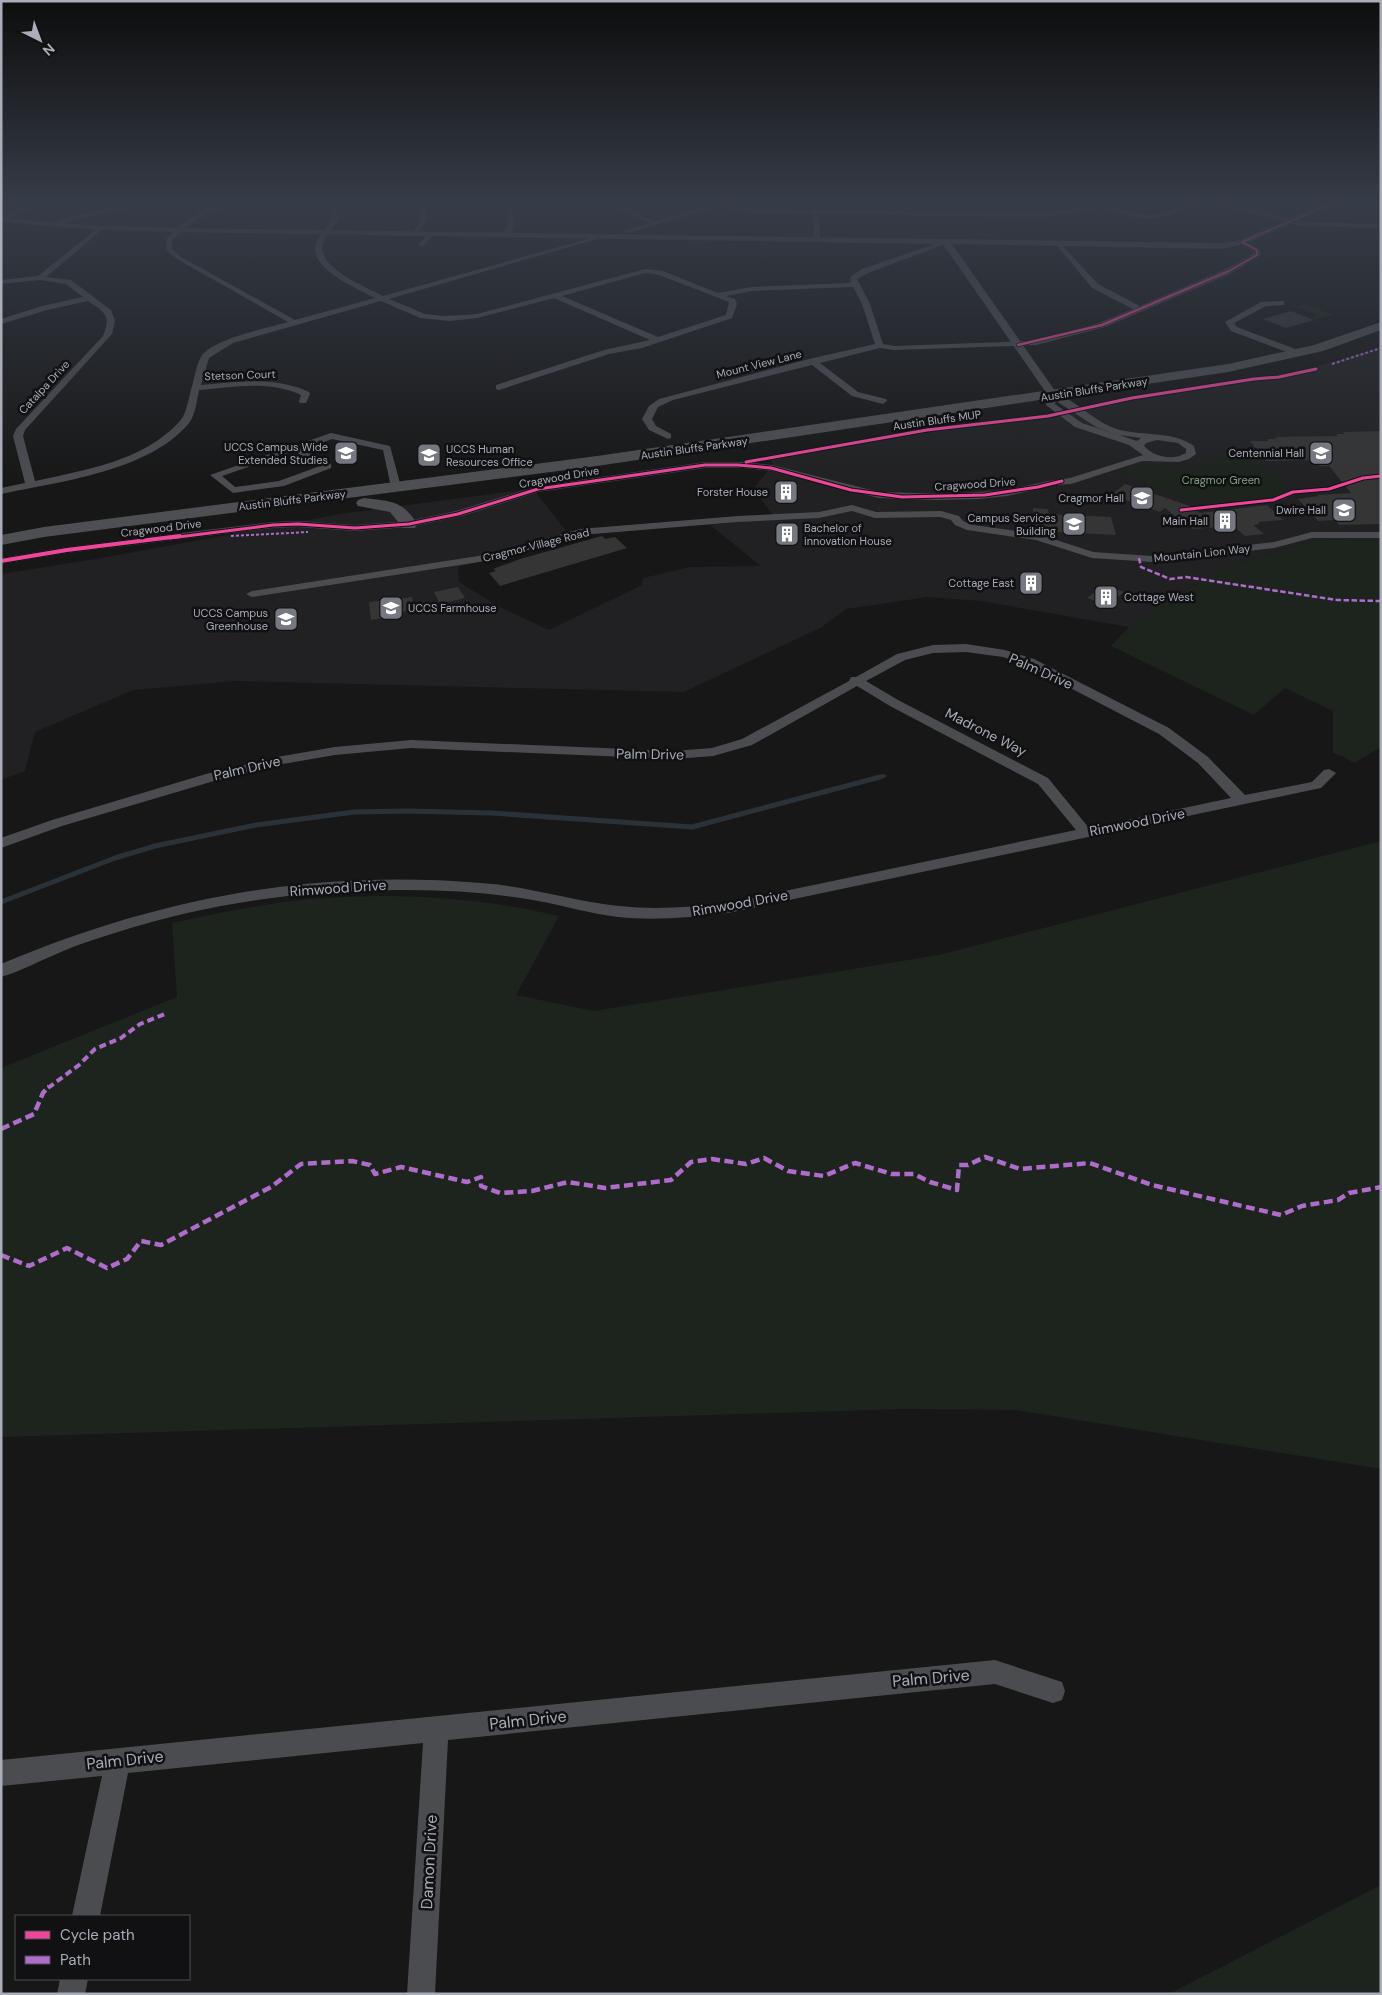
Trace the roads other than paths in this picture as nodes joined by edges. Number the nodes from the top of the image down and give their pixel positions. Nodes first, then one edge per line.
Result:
1 (87, 296) edge
2 (247, 296) edge
3 (387, 296) edge
4 (556, 296) joint
5 (721, 296) edge
6 (862, 296) edge
7 (984, 296) edge
8 (1114, 296) edge
9 (1170, 296) edge
10 (384, 297) junction
11 (90, 298) junction
12 (1281, 303) dead end
13 (1139, 309) junction
14 (1, 322) edge
15 (293, 322) junction
16 (1381, 326) edge
17 (658, 340) junction
18 (1381, 340) edge
19 (1018, 345) junction
20 (880, 346) junction
21 (1298, 353) junction
22 (812, 361) junction
23 (499, 387) dead end
24 (195, 388) junction
25 (303, 401) dead end
26 (1057, 401) junction
27 (883, 402) dead end
28 (668, 436) dead end
29 (1151, 437) junction
30 (163, 441) junction
31 (176, 444) dead end
32 (295, 448) junction
33 (1140, 448) junction
34 (1159, 458) junction
35 (1062, 481) junction
36 (31, 485) junction
37 (396, 487) junction
38 (1, 491) edge
39 (863, 492) junction
40 (436, 493) junction
41 (364, 503) junction
42 (852, 508) junction
43 (409, 524) junction
44 (1381, 535) edge
45 (1, 540) edge
46 (1, 549) edge
47 (481, 558) joint
48 (1, 561) edge
49 (252, 594) dead end
50 (855, 680) junction
51 (1329, 773) dead end
52 (1241, 800) junction
53 (1086, 832) junction
54 (1, 843) edge
55 (1, 971) edge
56 (1053, 1691) dead end
57 (436, 1730) junction
58 (118, 1760) junction
59 (1, 1774) edge
60 (86, 1915) edge
61 (74, 1980) edge
62 (71, 1994) edge
63 (421, 1994) edge

1 - 11 street, Catalpa Drive
2 - 15 street
3 - 10 street
4 - 10 street
4 - 17 street
5 - 17 street
6 - 20 street
7 - 19 street
8 - 13 street
9 - 13 street, Mount View Lane
10 - 15 street
11 - 14 street
11 - 36 street, Catalpa Drive
12 - 21 street
13 - 19 street, Mount View Lane
15 - 24 street
16 - 21 main road, Austin Bluffs Parkway
17 - 23 street
18 - 26 main road, Austin Bluffs Parkway
19 - 20 street, Mount View Lane
19 - 26 street
20 - 22 street, Mount View Lane
21 - 26 main road, Austin Bluffs Parkway
22 - 27 street
22 - 28 street, Mount View Lane
24 - 25 street, Stetson Court
24 - 30 street
26 - 29 street
26 - 33 street
26 - 37 main road, Austin Bluffs Parkway
26 - 40 main road, Austin Bluffs Parkway
29 - 33 street
29 - 34 street
30 - 31 street
30 - 36 street
32 - 32 street
32 - 37 street
33 - 34 street
33 - 35 street, Cragwood Drive
34 - 35 street, Cragwood Drive
35 - 39 street, Cragwood Drive
36 - 38 street
37 - 41 main road
37 - 45 main road, Austin Bluffs Parkway
39 - 42 street
39 - 43 street, Cragwood Drive
40 - 41 main road, Austin Bluffs Parkway
40 - 43 main road
41 - 43 main road
41 - 46 main road, Austin Bluffs Parkway
42 - 44 street, Mountain Lion Way
42 - 47 street, Cragmor Village Road
43 - 48 street, Cragwood Drive
47 - 49 street, Cragmor Village Road
50 - 52 street, Palm Drive
50 - 53 street, Madrone Way
50 - 54 street, Palm Drive
51 - 52 street, Rimwood Drive
52 - 53 street, Rimwood Drive
53 - 55 street, Rimwood Drive
56 - 57 street, Palm Drive
57 - 58 street, Palm Drive
57 - 63 street, Damon Drive
58 - 59 street, Palm Drive
58 - 60 street
61 - 62 street

